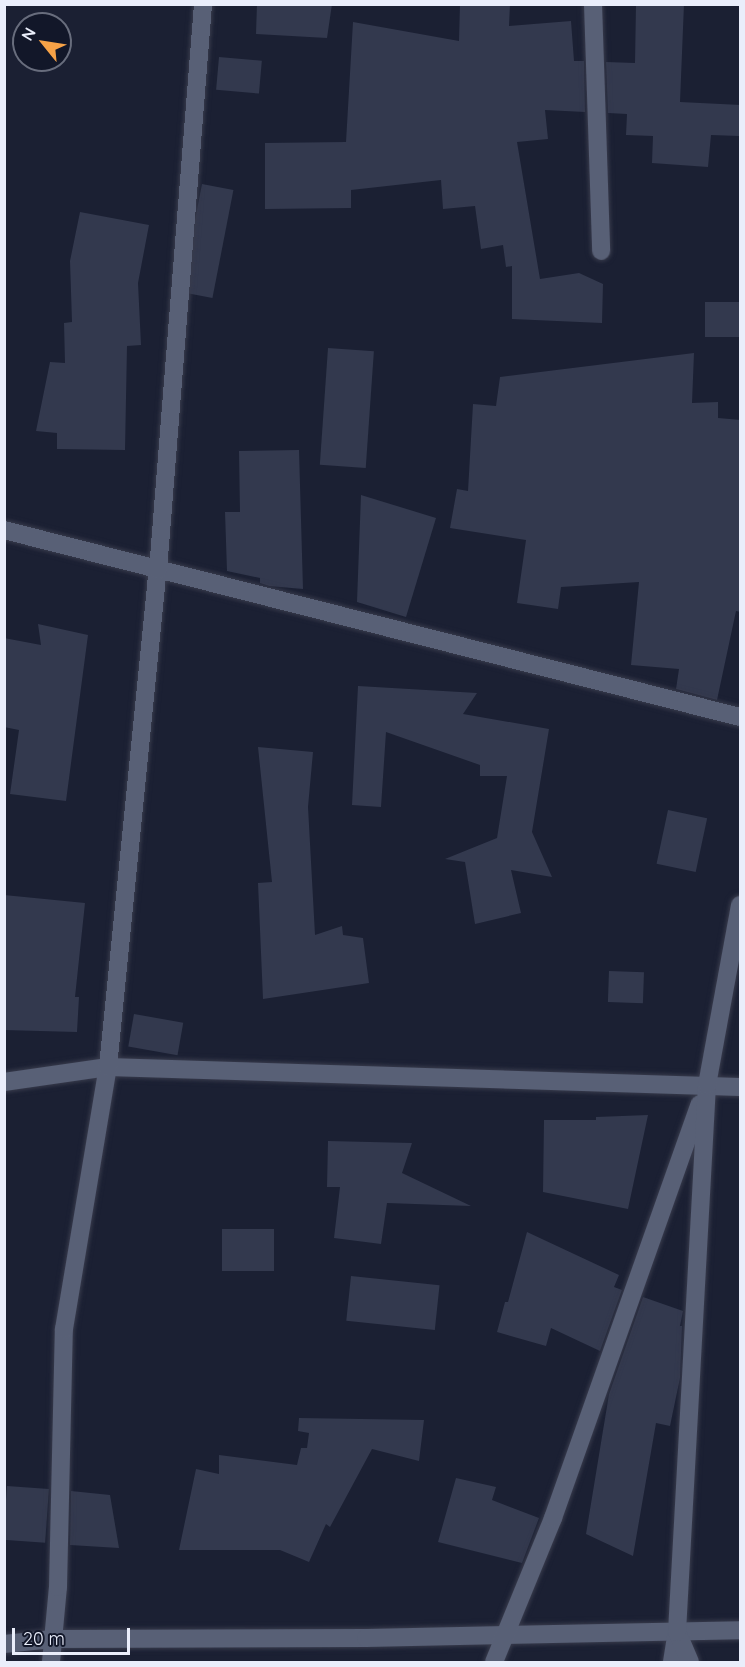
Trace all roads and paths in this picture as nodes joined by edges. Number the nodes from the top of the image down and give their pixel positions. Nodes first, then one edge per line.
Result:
1 (203, 4) edge
2 (593, 4) edge
3 (601, 251) dead end
4 (4, 530) edge
5 (158, 570) junction
6 (741, 717) edge
7 (741, 905) edge
8 (108, 1067) junction
9 (4, 1082) edge
10 (707, 1085) junction
11 (741, 1087) edge
12 (741, 1630) edge
13 (677, 1632) junction
14 (506, 1636) junction
15 (53, 1639) junction
16 (4, 1644) edge
17 (51, 1662) edge
18 (494, 1662) edge
19 (672, 1662) edge
20 (690, 1662) edge

1 - 5 street
2 - 3 street
4 - 5 street
5 - 6 street
5 - 8 street
7 - 10 street
8 - 9 street
8 - 10 street
8 - 15 street
10 - 11 street
10 - 13 street
10 - 14 street
12 - 13 street
13 - 14 street
13 - 19 street
13 - 20 street
14 - 15 street
14 - 18 street
15 - 16 street
15 - 17 street

